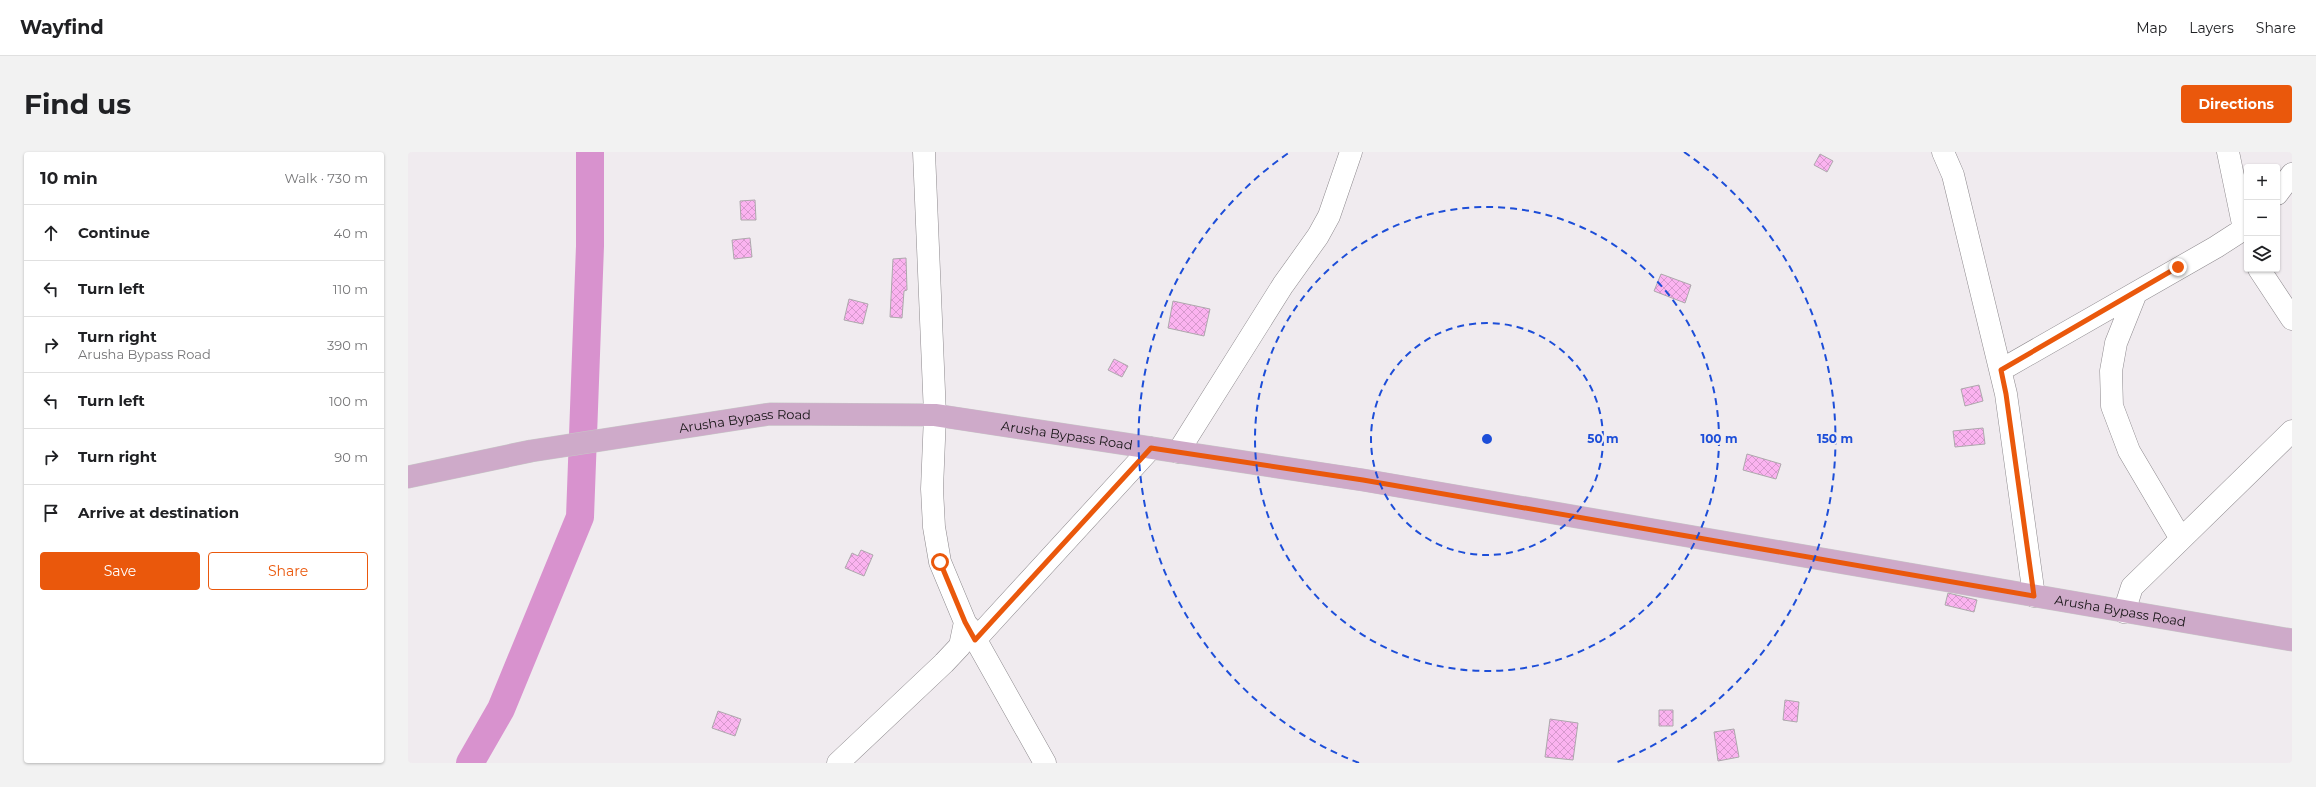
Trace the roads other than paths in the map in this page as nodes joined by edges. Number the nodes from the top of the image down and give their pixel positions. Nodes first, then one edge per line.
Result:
1 (924, 152) edge
2 (1351, 152) edge
3 (1943, 152) edge
4 (2228, 152) edge
5 (2292, 174) edge
6 (2280, 190) edge
7 (2244, 235) edge
8 (2261, 272) edge
9 (2136, 293) junction
10 (2292, 319) edge
11 (2001, 370) junction
12 (934, 415) junction
13 (2292, 431) edge
14 (1151, 448) junction
15 (1178, 452) junction
16 (408, 477) edge
17 (2181, 539) junction
18 (2034, 596) junction
19 (2124, 612) junction
20 (970, 631) junction
21 (2292, 640) edge
22 (838, 763) edge
23 (1045, 763) edge

1 - 12 street
2 - 15 street
3 - 11 street
4 - 7 street
5 - 6 street
7 - 9 street
8 - 10 street
9 - 11 street
9 - 17 street
11 - 18 street
12 - 14 main road, Arusha Bypass Road
12 - 16 main road, Arusha Bypass Road
12 - 20 street
13 - 17 street
14 - 15 main road, Arusha Bypass Road
14 - 20 street
15 - 18 main road, Arusha Bypass Road
17 - 19 street
18 - 19 main road, Arusha Bypass Road
19 - 21 main road, Arusha Bypass Road
20 - 22 street
20 - 23 street

